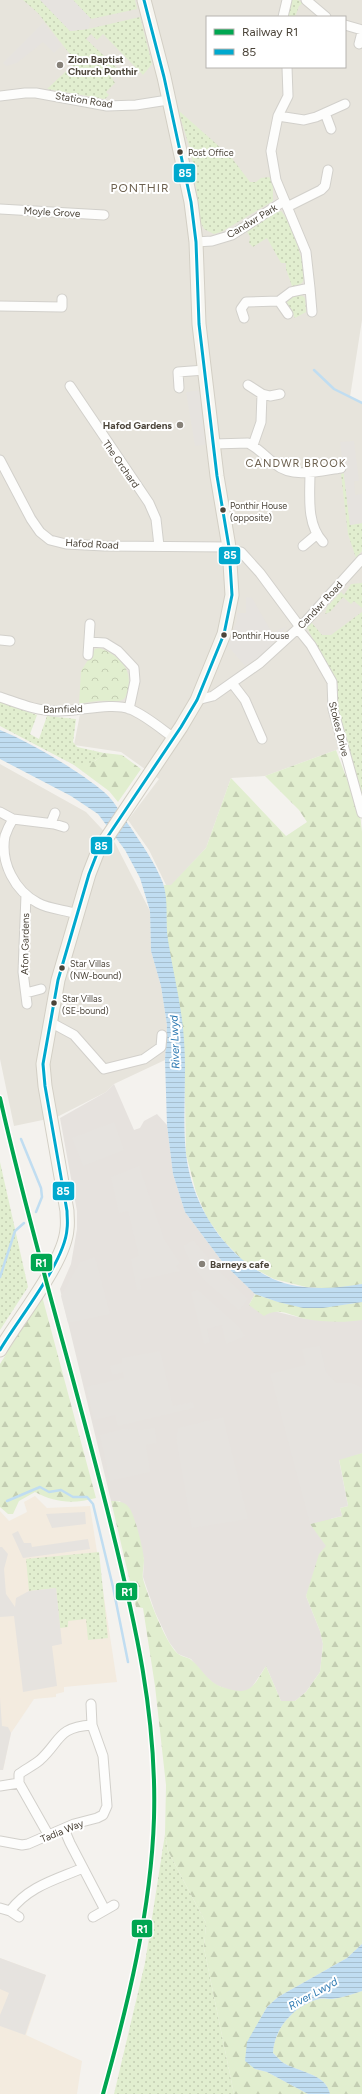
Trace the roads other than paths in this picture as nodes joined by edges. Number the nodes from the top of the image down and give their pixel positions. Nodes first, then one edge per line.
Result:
1 (144, 0) edge
2 (287, 0) edge
3 (306, 0) edge
4 (283, 16) edge
5 (325, 16) edge
6 (346, 25) edge
7 (362, 31) edge
8 (359, 44) dead end
9 (287, 68) edge
10 (0, 96) edge
11 (168, 100) junction
12 (345, 104) dead end
13 (325, 113) junction
14 (278, 116) junction
15 (331, 129) dead end
16 (328, 170) dead end
17 (286, 204) junction
18 (0, 209) edge
19 (104, 214) dead end
20 (196, 242) junction
21 (310, 288) junction
22 (62, 299) dead end
23 (279, 301) junction
24 (0, 306) edge
25 (312, 312) dead end
26 (288, 314) dead end
27 (244, 318) dead end
28 (205, 370) junction
29 (248, 385) dead end
30 (70, 386) dead end
31 (179, 388) dead end
32 (262, 394) junction
33 (280, 394) dead end
34 (214, 444) junction
35 (253, 445) junction
36 (0, 460) edge
37 (341, 468) dead end
38 (310, 472) junction
39 (159, 546) junction
40 (303, 546) dead end
41 (229, 549) junction
42 (362, 559) edge
43 (90, 624) dead end
44 (299, 628) junction
45 (0, 640) edge
46 (10, 641) dead end
47 (89, 642) junction
48 (88, 655) dead end
49 (232, 683) junction
50 (0, 697) edge
51 (197, 700) junction
52 (128, 709) junction
53 (174, 738) junction
54 (262, 739) dead end
55 (0, 812) edge
56 (362, 813) edge
57 (56, 814) dead end
58 (13, 819) junction
59 (51, 823) junction
60 (64, 827) dead end
61 (26, 896) junction
62 (77, 914) junction
63 (41, 990) dead end
64 (26, 993) junction
65 (27, 1004) dead end
66 (50, 1022) junction
67 (162, 1035) dead end
68 (0, 1350) edge
69 (91, 1704) dead end
70 (92, 1725) junction
71 (19, 1783) junction
72 (0, 1786) edge
73 (64, 1829) junction
74 (49, 1836) junction
75 (0, 1841) edge
76 (83, 1868) junction
77 (114, 1905) dead end
78 (0, 1908) edge
79 (105, 1910) junction
80 (10, 1911) junction
81 (19, 1917) dead end
82 (93, 1917) dead end

1 - 11 main road
2 - 4 street
3 - 5 street
6 - 7 street
7 - 8 street
9 - 14 street, Candwr Park
10 - 11 street, Station Road
11 - 20 main road
12 - 13 street
13 - 14 street
13 - 15 street
14 - 17 street, Candwr Park
16 - 17 street
17 - 20 street, Candwr Park
17 - 21 street, Candwr Park
18 - 19 street, Moyle Grove
20 - 28 main road
21 - 23 street
21 - 25 street, Candwr Park
22 - 24 street
23 - 26 street
23 - 27 street
28 - 31 street
28 - 34 main road
29 - 32 street
30 - 39 street, The Orchard
32 - 33 street
32 - 35 street
34 - 35 street
34 - 41 main road
35 - 38 street
36 - 39 street, Hafod Road
37 - 38 street
38 - 40 street
39 - 41 street, Hafod Road
41 - 44 street, Stokes Drive
41 - 51 main road
42 - 44 street, Candwr Road
43 - 47 street
44 - 49 street, Candwr Road
44 - 56 street, Stokes Drive
45 - 46 street
47 - 48 street
47 - 52 street
49 - 51 street, Candwr Road
49 - 54 street
50 - 52 street, Barnfield
51 - 53 main road
52 - 53 street, Barnfield
53 - 62 main road
55 - 58 street
57 - 59 street
58 - 59 street
58 - 61 street, Afon Gardens
59 - 60 street
61 - 62 street, Afon Gardens
61 - 64 street, Afon Gardens
62 - 66 main road
63 - 64 street
64 - 65 street, Afon Gardens
66 - 67 street
66 - 68 main road
69 - 70 street, Tadia Way
70 - 71 street
70 - 73 street, Tadia Way
71 - 72 street
71 - 74 street
73 - 74 street, Tadia Way
73 - 76 street
74 - 75 street, Tadia Way
76 - 79 street
76 - 80 street
77 - 79 street
78 - 80 street
79 - 82 street
80 - 81 street

